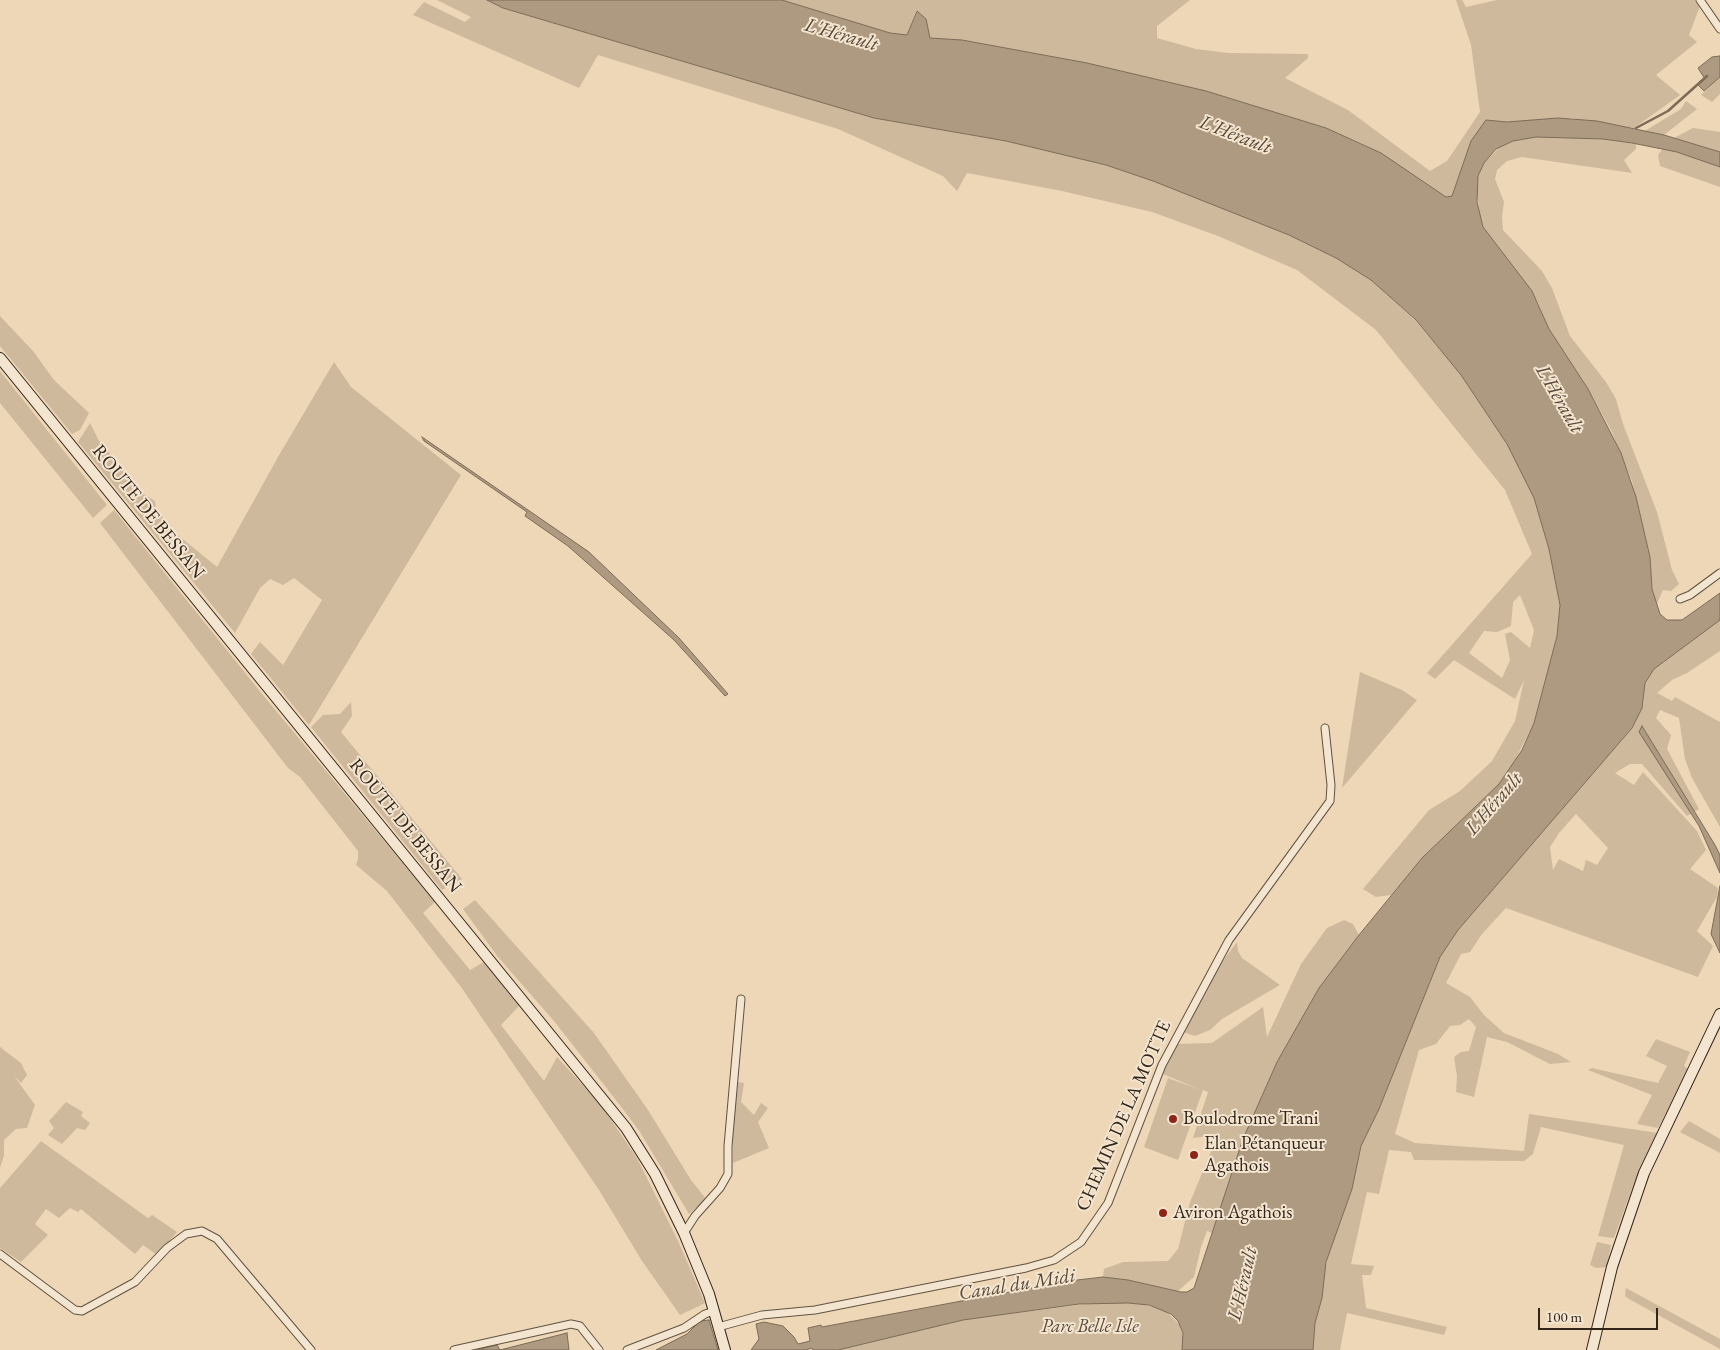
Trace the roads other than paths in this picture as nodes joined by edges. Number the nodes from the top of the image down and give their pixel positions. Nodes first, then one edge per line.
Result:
1 (1700, 0) edge
2 (1720, 29) edge
3 (3, 362) edge
4 (1720, 573) edge
5 (1680, 598) dead end
6 (1325, 728) dead end
7 (741, 999) dead end
8 (1720, 1014) edge
9 (683, 1230) junction
10 (0, 1254) edge
11 (714, 1311) junction
12 (718, 1327) junction
13 (311, 1350) edge
14 (454, 1350) edge
15 (599, 1350) edge
16 (627, 1350) edge
17 (725, 1350) edge
18 (1592, 1350) edge

1 - 2 street
3 - 9 main road, ROUTE DE BESSAN
4 - 5 street
6 - 12 street, CHEMIN DE LA MOTTE
7 - 9 street
8 - 18 main road
9 - 11 main road, ROUTE DE BESSAN
10 - 13 street
11 - 12 main road, ROUTE DE BESSAN
11 - 16 street
12 - 17 main road, ROUTE DE BESSAN
14 - 15 street

